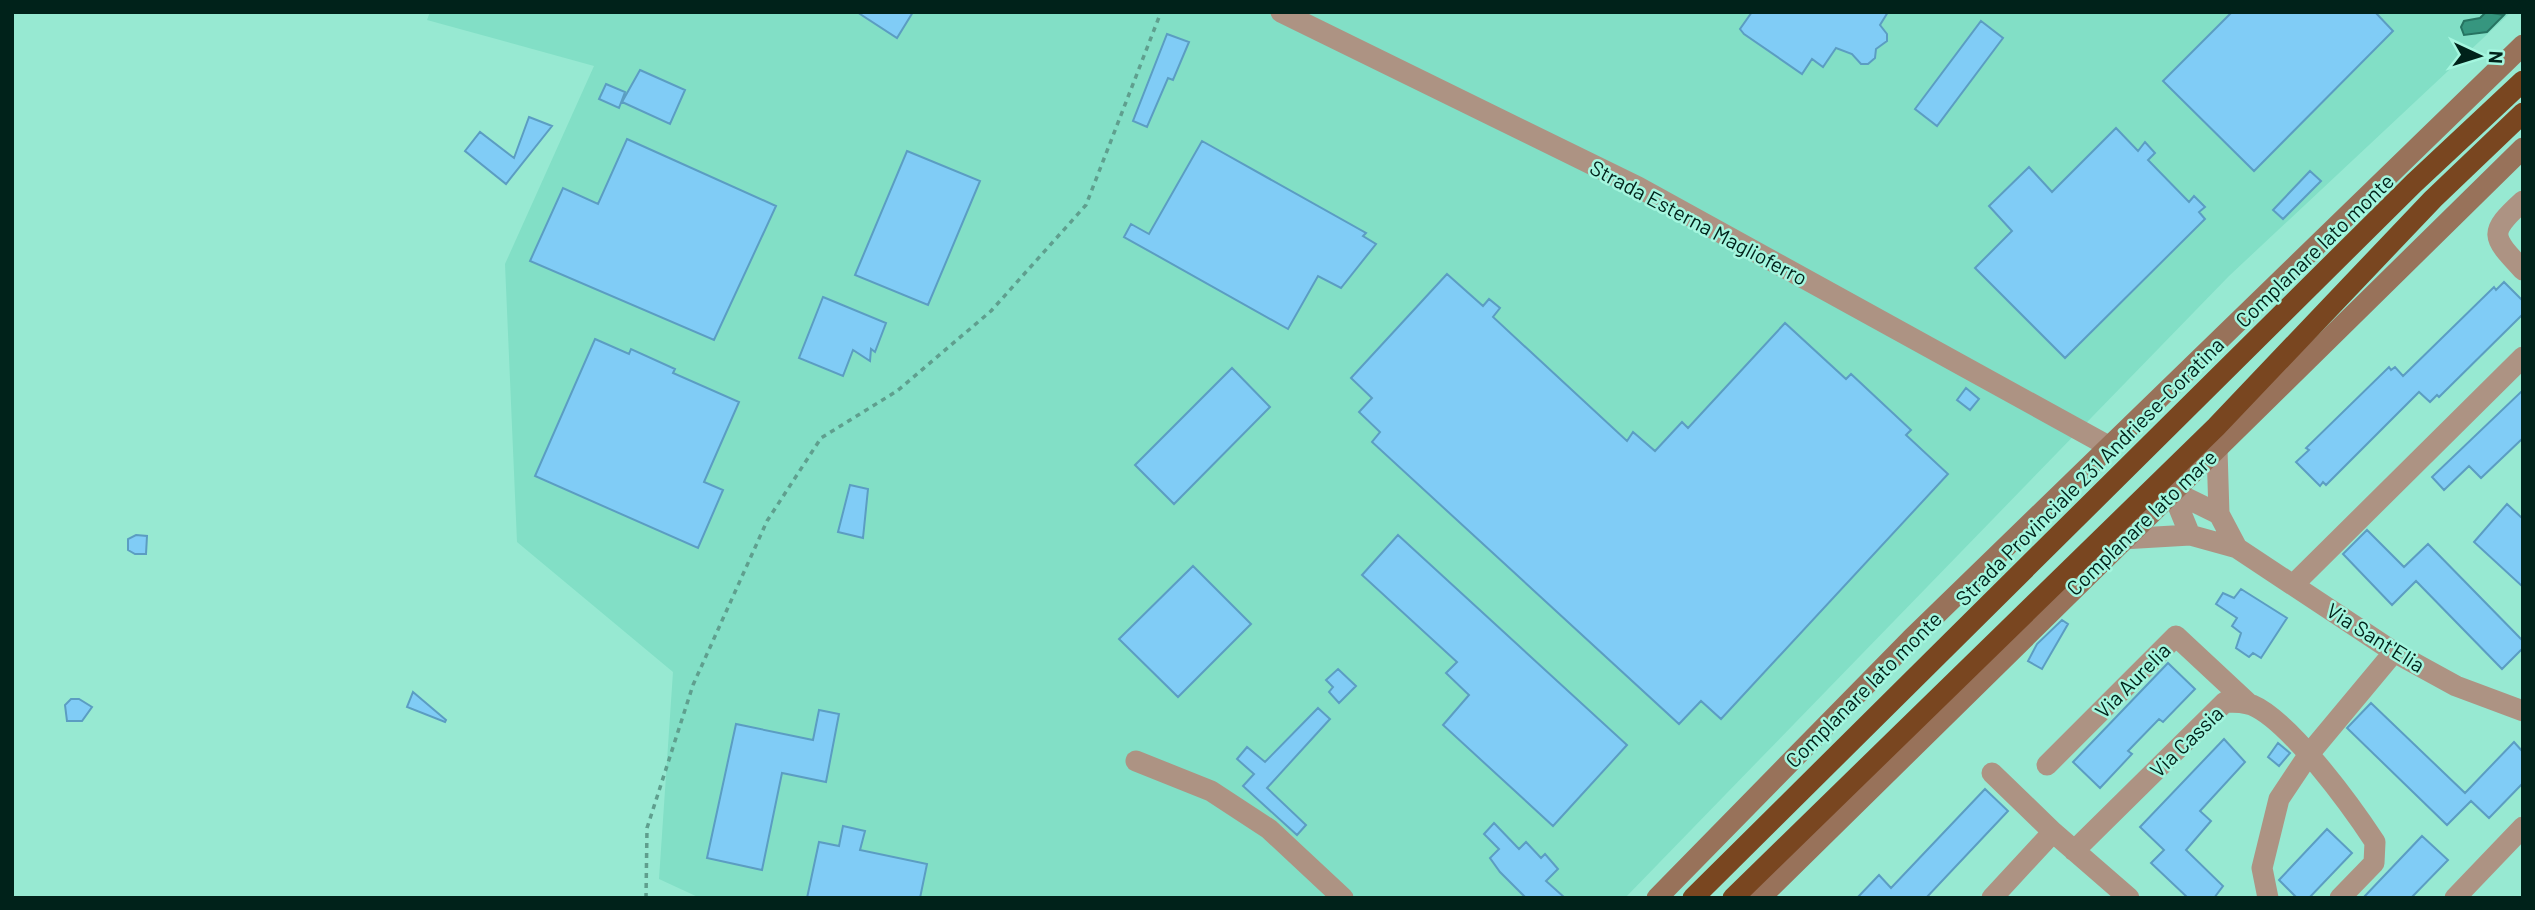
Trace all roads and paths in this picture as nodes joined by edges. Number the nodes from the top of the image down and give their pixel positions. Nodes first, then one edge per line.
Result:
1 (1161, 12) edge
2 (1281, 12) edge
3 (2523, 45) edge
4 (2523, 81) edge
5 (2523, 113) edge
6 (2523, 148) edge
7 (2523, 201) edge
8 (2523, 270) edge
9 (2523, 357) edge
10 (2110, 447) junction
11 (2217, 449) junction
12 (2172, 491) junction
13 (2218, 514) junction
14 (2190, 535) junction
15 (2122, 539) junction
16 (2237, 548) junction
17 (2294, 584) junction
18 (2394, 652) junction
19 (2249, 704) junction
20 (2523, 711) edge
21 (2309, 754) junction
22 (1136, 761) dead end
23 (2047, 765) dead end
24 (1992, 773) dead end
25 (2523, 827) edge
26 (2053, 832) junction
27 (2074, 852) junction
28 (646, 898) edge
29 (1343, 898) edge
30 (1657, 898) edge
31 (1693, 898) edge
32 (1734, 898) edge
33 (1760, 898) edge
34 (1992, 898) edge
35 (2129, 898) edge
36 (2268, 898) edge
37 (2340, 898) edge
38 (2455, 898) edge

1 - 28 path
2 - 10 street, Strada Esterna Maglioferro
3 - 10 street, Complanare lato monte
4 - 31 highway, Strada Provinciale 231 Andriese-Coratina
5 - 32 highway
6 - 11 street, Complanare lato mare
7 - 8 street
9 - 17 street
10 - 30 street, Complanare lato monte
11 - 12 street, Complanare lato mare
11 - 13 street, Via Sant'Elia
12 - 13 street
12 - 14 street
12 - 15 street, Complanare lato mare
13 - 16 street, Via Sant'Elia
14 - 15 street, Via Sant'Elia
14 - 16 street, Via Sant'Elia
15 - 33 street, Complanare lato mare
16 - 17 street, Via Sant'Elia
17 - 18 street, Via Sant'Elia
18 - 20 street, Via Sant'Elia
18 - 21 street
19 - 21 street, Via Cassia
19 - 23 street, Via Aurelia
19 - 27 street, Via Cassia
21 - 36 street
21 - 37 street, Via Cassia
22 - 29 street
24 - 26 street
25 - 38 street
26 - 27 street
26 - 34 street
27 - 35 street

